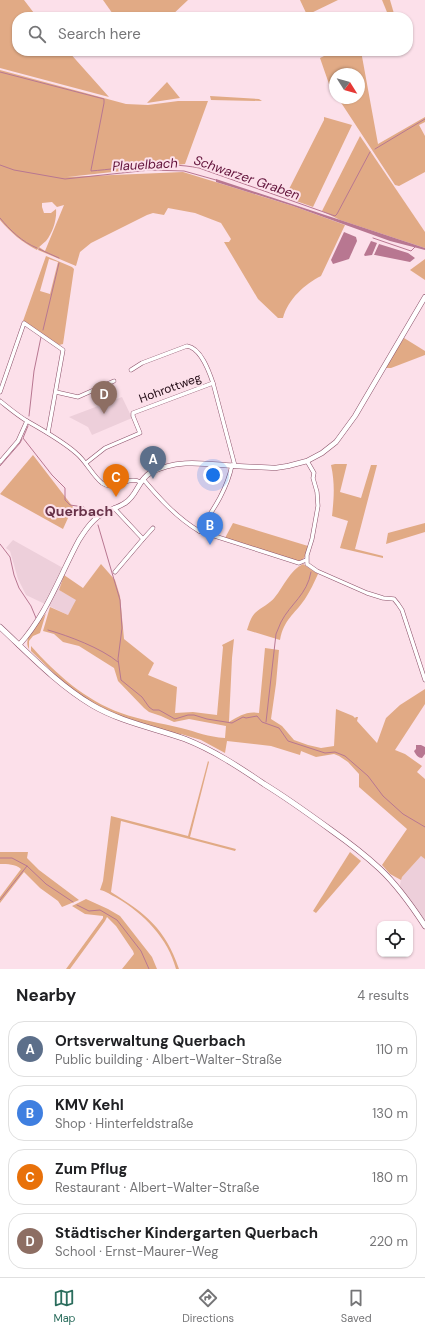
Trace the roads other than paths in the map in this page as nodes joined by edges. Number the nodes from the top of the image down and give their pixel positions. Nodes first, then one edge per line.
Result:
1 (425, 298) edge
2 (131, 370) dead end
3 (114, 381) dead end
4 (213, 383) junction
5 (0, 392) edge
6 (56, 392) junction
7 (0, 401) edge
8 (27, 421) junction
9 (48, 433) junction
10 (307, 461) junction
11 (0, 462) edge
12 (86, 463) junction
13 (233, 466) junction
14 (142, 480) junction
15 (114, 508) junction
16 (153, 528) dead end
17 (199, 531) junction
18 (143, 539) junction
19 (306, 560) junction
20 (115, 572) dead end
21 (0, 627) edge
22 (19, 644) junction
23 (425, 680) edge
24 (425, 926) edge

1 - 10 street
2 - 4 street
3 - 6 street
4 - 12 street, Hohrottweg
4 - 13 street, Hohrottweg
5 - 6 street
6 - 9 street
7 - 8 street
8 - 9 street
8 - 11 street
9 - 12 street
10 - 13 street
10 - 19 street
12 - 14 street
13 - 14 street
13 - 17 street
14 - 15 street
14 - 17 street
15 - 18 street
15 - 22 street
16 - 18 street
17 - 19 street
18 - 20 street
19 - 23 street
21 - 22 main road
22 - 24 main road

